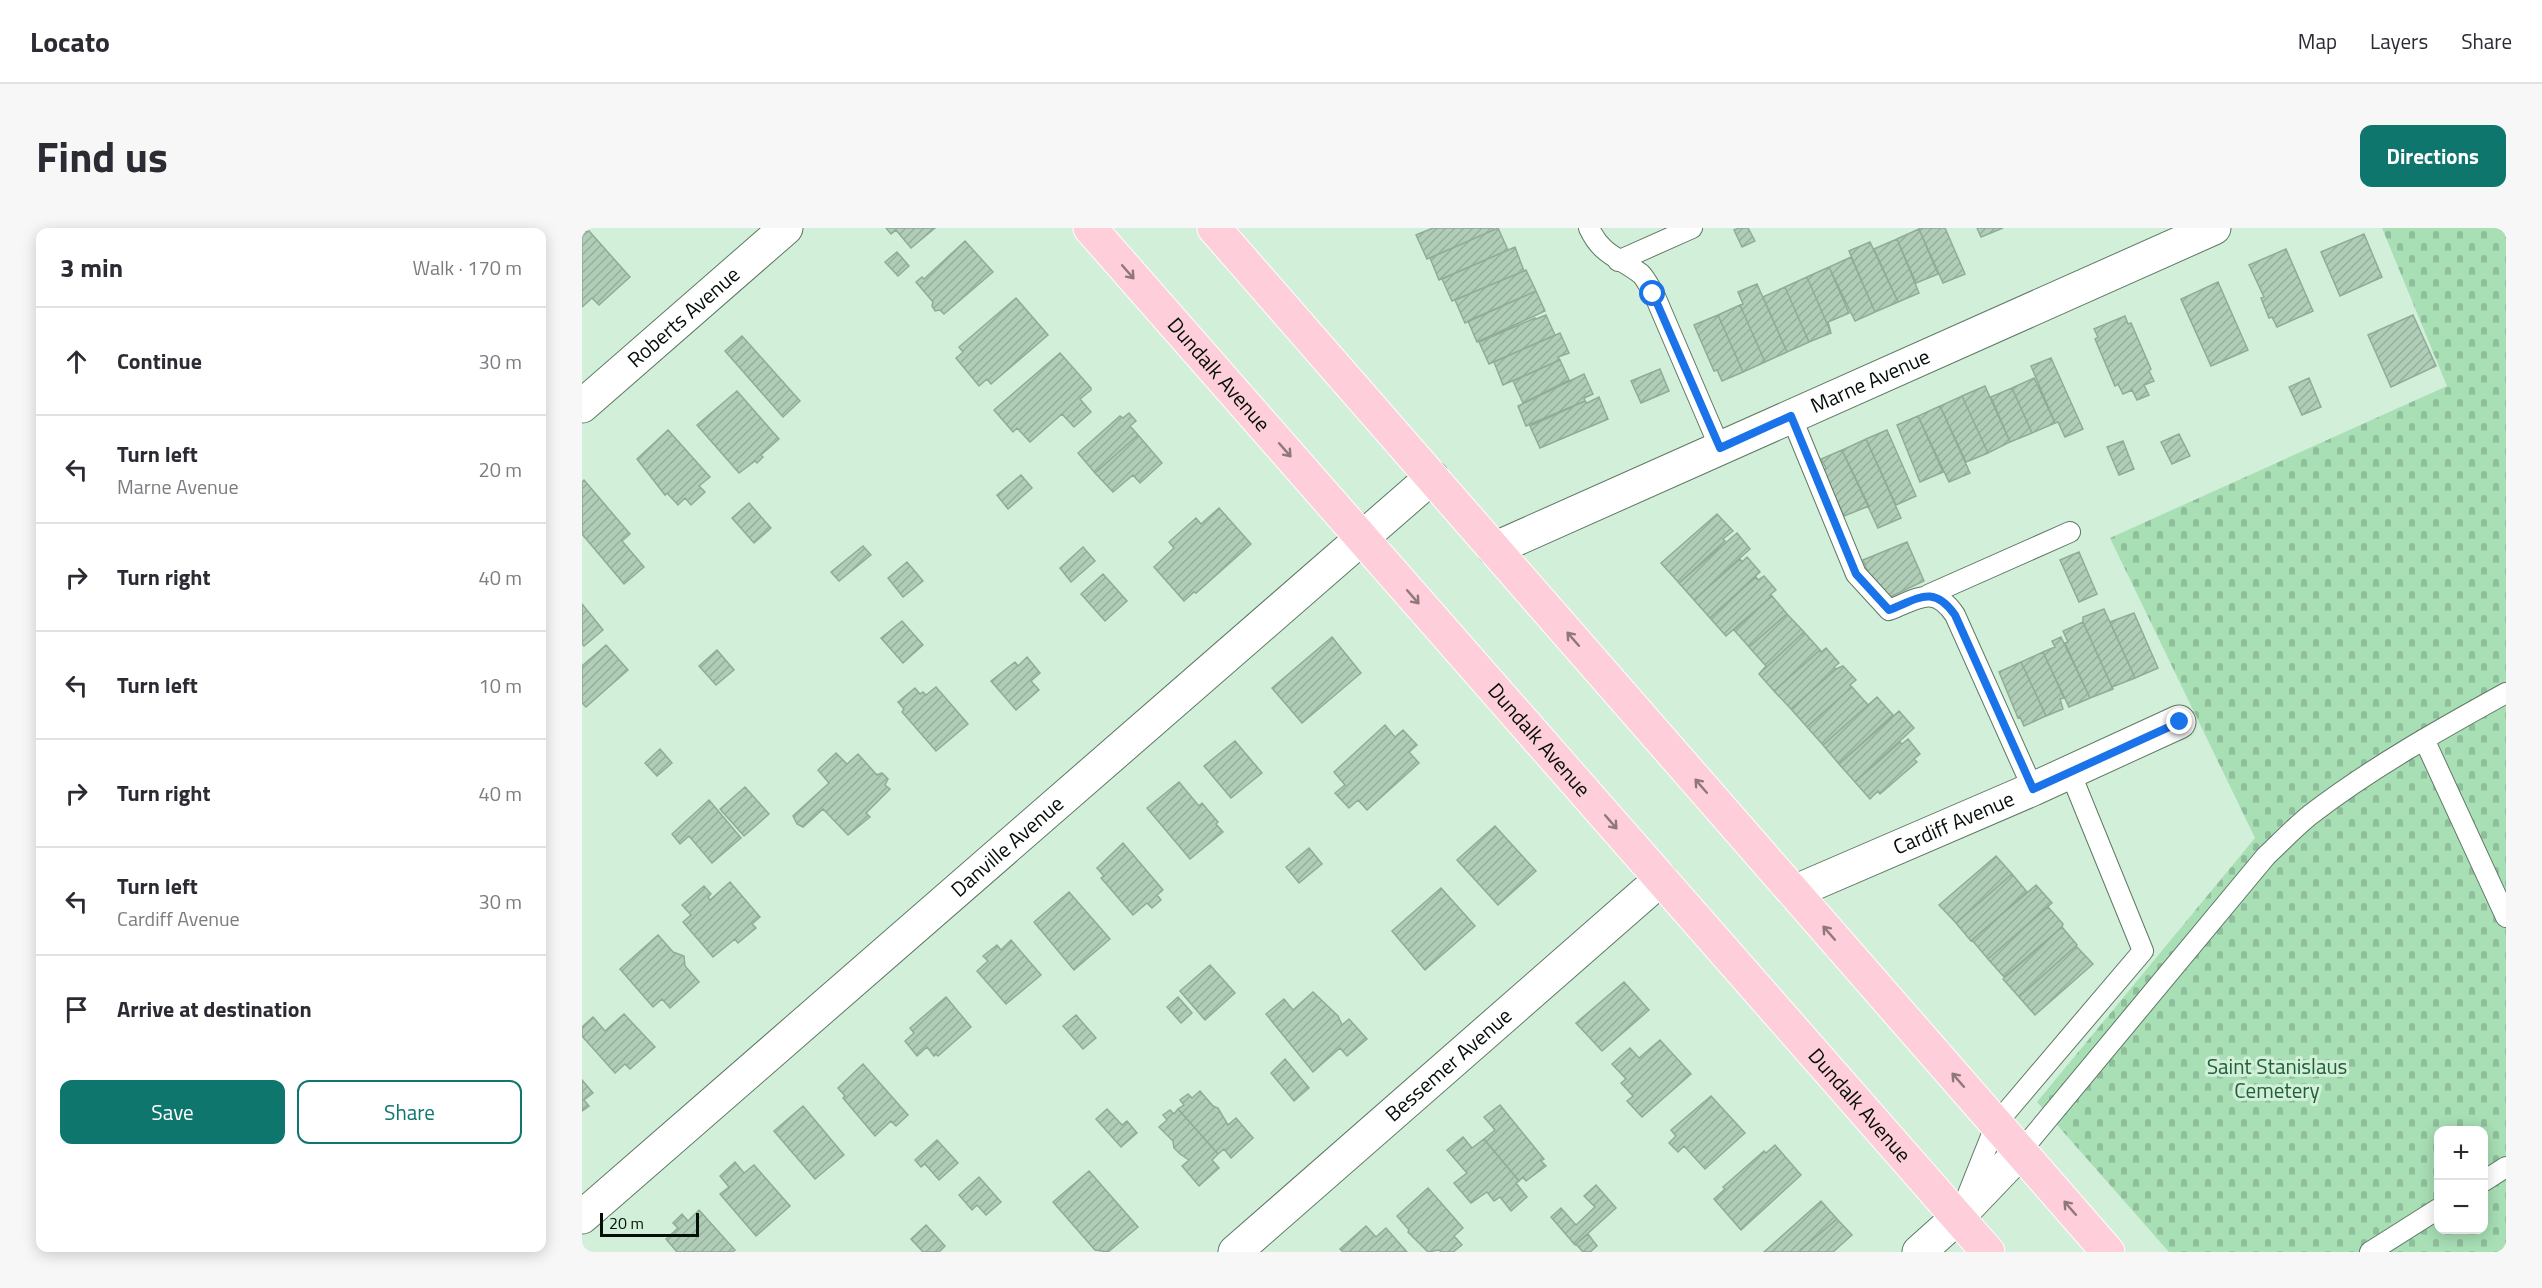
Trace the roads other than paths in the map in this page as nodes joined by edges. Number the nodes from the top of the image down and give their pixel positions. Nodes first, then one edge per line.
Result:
1 (786, 228) edge
2 (1090, 228) edge
3 (1214, 228) edge
4 (1589, 228) edge
5 (1692, 228) edge
6 (2214, 228) edge
7 (1617, 261) junction
8 (582, 406) edge
9 (1791, 416) junction
10 (1720, 448) junction
11 (1432, 477) junction
12 (2070, 532) dead end
13 (1363, 539) junction
14 (1494, 549) junction
15 (1928, 595) junction
16 (2506, 693) edge
17 (2180, 722) dead end
18 (2424, 739) junction
19 (2070, 772) junction
20 (2033, 789) junction
21 (1661, 879) junction
22 (1794, 892) junction
23 (2506, 917) edge
24 (1996, 1124) junction
25 (2021, 1151) junction
26 (2506, 1167) edge
27 (2486, 1180) edge
28 (2434, 1212) edge
29 (582, 1217) edge
30 (1958, 1217) junction
31 (1235, 1252) edge
32 (1919, 1252) edge
33 (1988, 1252) edge
34 (2108, 1252) edge
35 (2370, 1252) edge

1 - 8 street, Roberts Avenue
2 -> 13 main road, Dundalk Avenue
3 - 11 main road
4 - 7 lane
5 - 7 lane
6 - 9 street, Marne Avenue
7 - 10 lane
9 - 10 street, Marne Avenue
9 - 15 lane
10 - 14 street, Marne Avenue
11 - 13 street, Danville Avenue
11 - 14 main road
12 - 15 lane
13 -> 21 main road, Dundalk Avenue
13 - 29 street, Danville Avenue
22 -> 14 main road
15 - 20 lane
16 - 18 lane
17 - 19 street, Cardiff Avenue
18 - 23 lane
18 - 25 lane
19 - 20 street, Cardiff Avenue
19 - 24 lane
20 - 22 street, Cardiff Avenue
21 - 30 main road, Dundalk Avenue
21 - 31 street, Bessemer Avenue
24 -> 22 main road
24 - 25 main road
24 - 30 lane
25 - 30 street
34 -> 25 main road
26 - 27 lane
28 - 35 lane
30 - 32 street
30 - 33 main road, Dundalk Avenue

